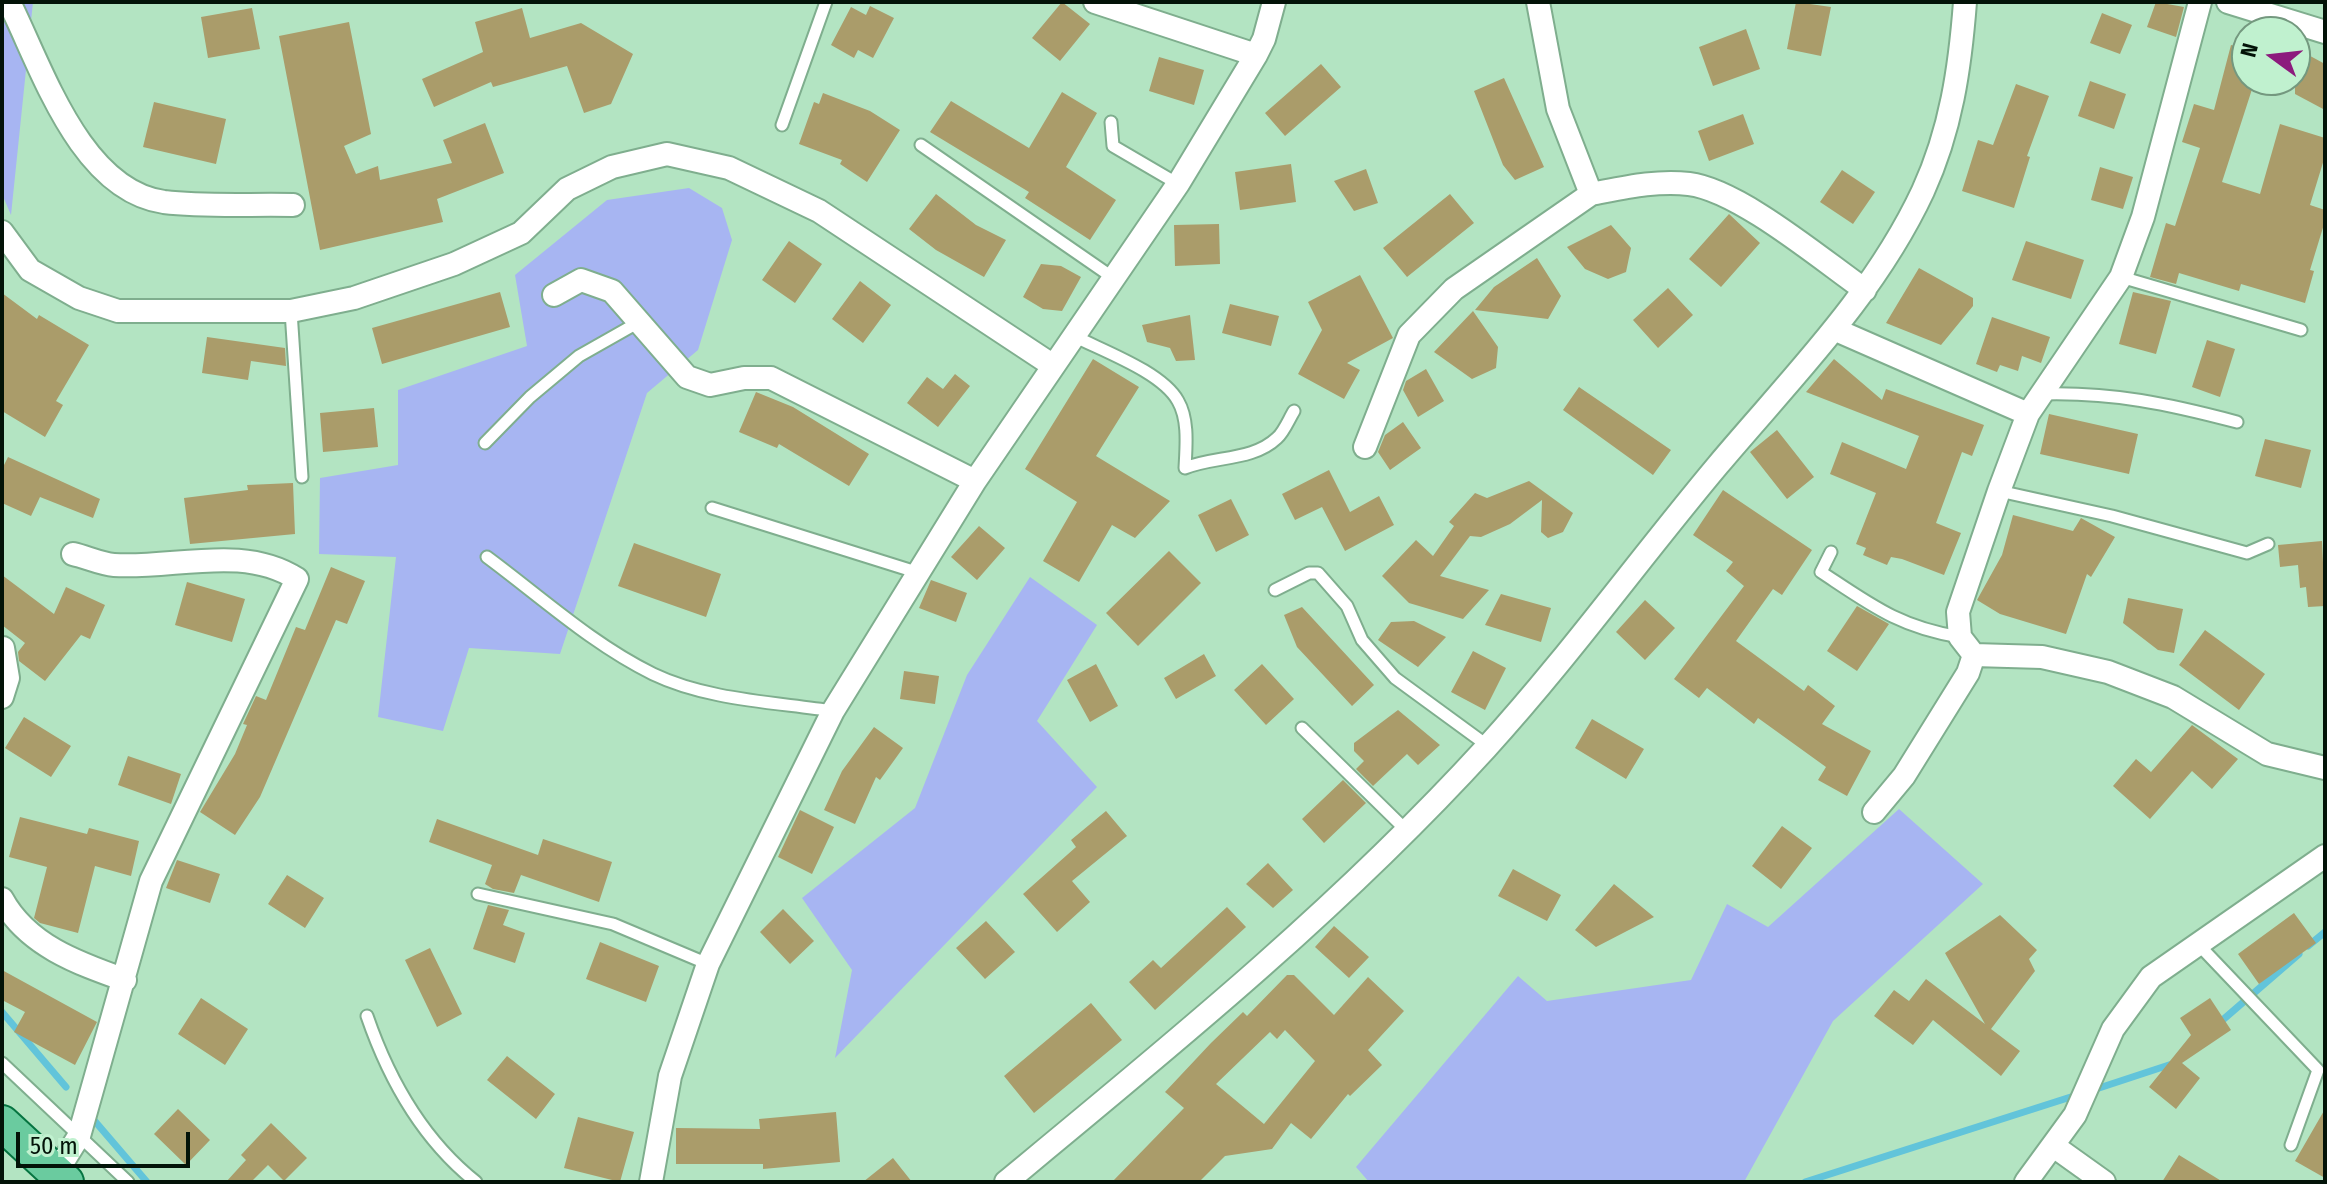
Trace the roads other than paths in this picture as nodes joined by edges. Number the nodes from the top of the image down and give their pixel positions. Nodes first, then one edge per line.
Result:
1 (9, 2) edge
2 (826, 2) edge
3 (1095, 2) edge
4 (1274, 2) edge
5 (1538, 2) edge
6 (1965, 2) edge
7 (2200, 2) edge
8 (2228, 2) edge
9 (2325, 32) edge
10 (1256, 55) junction
11 (1111, 122) dead end
12 (782, 125) dead end
13 (921, 145) dead end
14 (1178, 184) junction
15 (1591, 194) junction
16 (293, 205) dead end
17 (2, 232) edge
18 (1112, 277) junction
19 (2121, 277) junction
20 (1865, 290) junction
21 (554, 295) dead end
22 (291, 311) junction
23 (639, 322) junction
24 (1836, 330) junction
25 (2301, 330) dead end
26 (1072, 335) junction
27 (1052, 365) junction
28 (2042, 394) junction
29 (1294, 411) dead end
30 (2028, 414) junction
31 (2237, 422) dead end
32 (485, 443) dead end
33 (1365, 447) dead end
34 (302, 477) dead end
35 (975, 481) junction
36 (1999, 491) junction
37 (712, 508) dead end
38 (2268, 544) dead end
39 (1831, 552) dead end
40 (73, 554) dead end
41 (487, 557) dead end
42 (916, 572) junction
43 (1275, 590) dead end
44 (1967, 646) junction
45 (3, 648) edge
46 (2, 697) edge
47 (833, 711) junction
48 (1302, 728) dead end
49 (1488, 746) junction
50 (2325, 768) edge
51 (1874, 812) dead end
52 (1407, 831) junction
53 (2325, 856) edge
54 (478, 894) dead end
55 (2, 899) edge
56 (2198, 944) junction
57 (708, 964) junction
58 (125, 980) junction
59 (367, 1016) dead end
60 (2, 1063) edge
61 (2, 1123) edge
62 (79, 1136) junction
63 (2291, 1145) dead end
64 (2055, 1147) junction
65 (61, 1177) edge
66 (128, 1182) edge
67 (476, 1182) edge
68 (651, 1182) edge
69 (1006, 1182) edge
70 (2026, 1182) edge
71 (2104, 1182) edge

1 - 16 street
2 - 12 lane
3 - 10 street
4 - 10 street
5 - 15 street
6 - 20 street
7 - 19 street
8 - 9 street
10 - 14 street
11 - 14 lane
13 - 18 lane
14 - 18 street
15 - 20 street
15 - 33 street
17 - 22 street
18 - 26 street
19 - 25 lane
19 - 28 street
20 - 24 street
21 - 23 street
22 - 27 street
22 - 34 lane
23 - 32 lane
23 - 35 street
24 - 30 street
24 - 49 street
26 - 27 street
26 - 29 lane
27 - 35 street
28 - 30 street
28 - 31 lane
30 - 36 street
35 - 42 street
36 - 38 lane
36 - 44 street
37 - 42 lane
39 - 44 lane
40 - 58 street
41 - 47 lane
42 - 47 street
43 - 49 lane
44 - 50 street
44 - 51 street
45 - 46 street
47 - 57 street
48 - 52 lane
49 - 52 street
52 - 69 street
53 - 56 street
54 - 57 lane
55 - 58 street
56 - 63 lane
56 - 64 street
57 - 68 street
58 - 62 street
59 - 67 lane
60 - 62 lane
61 - 65 main road
62 - 65 street
62 - 66 lane
64 - 70 street
64 - 71 street

